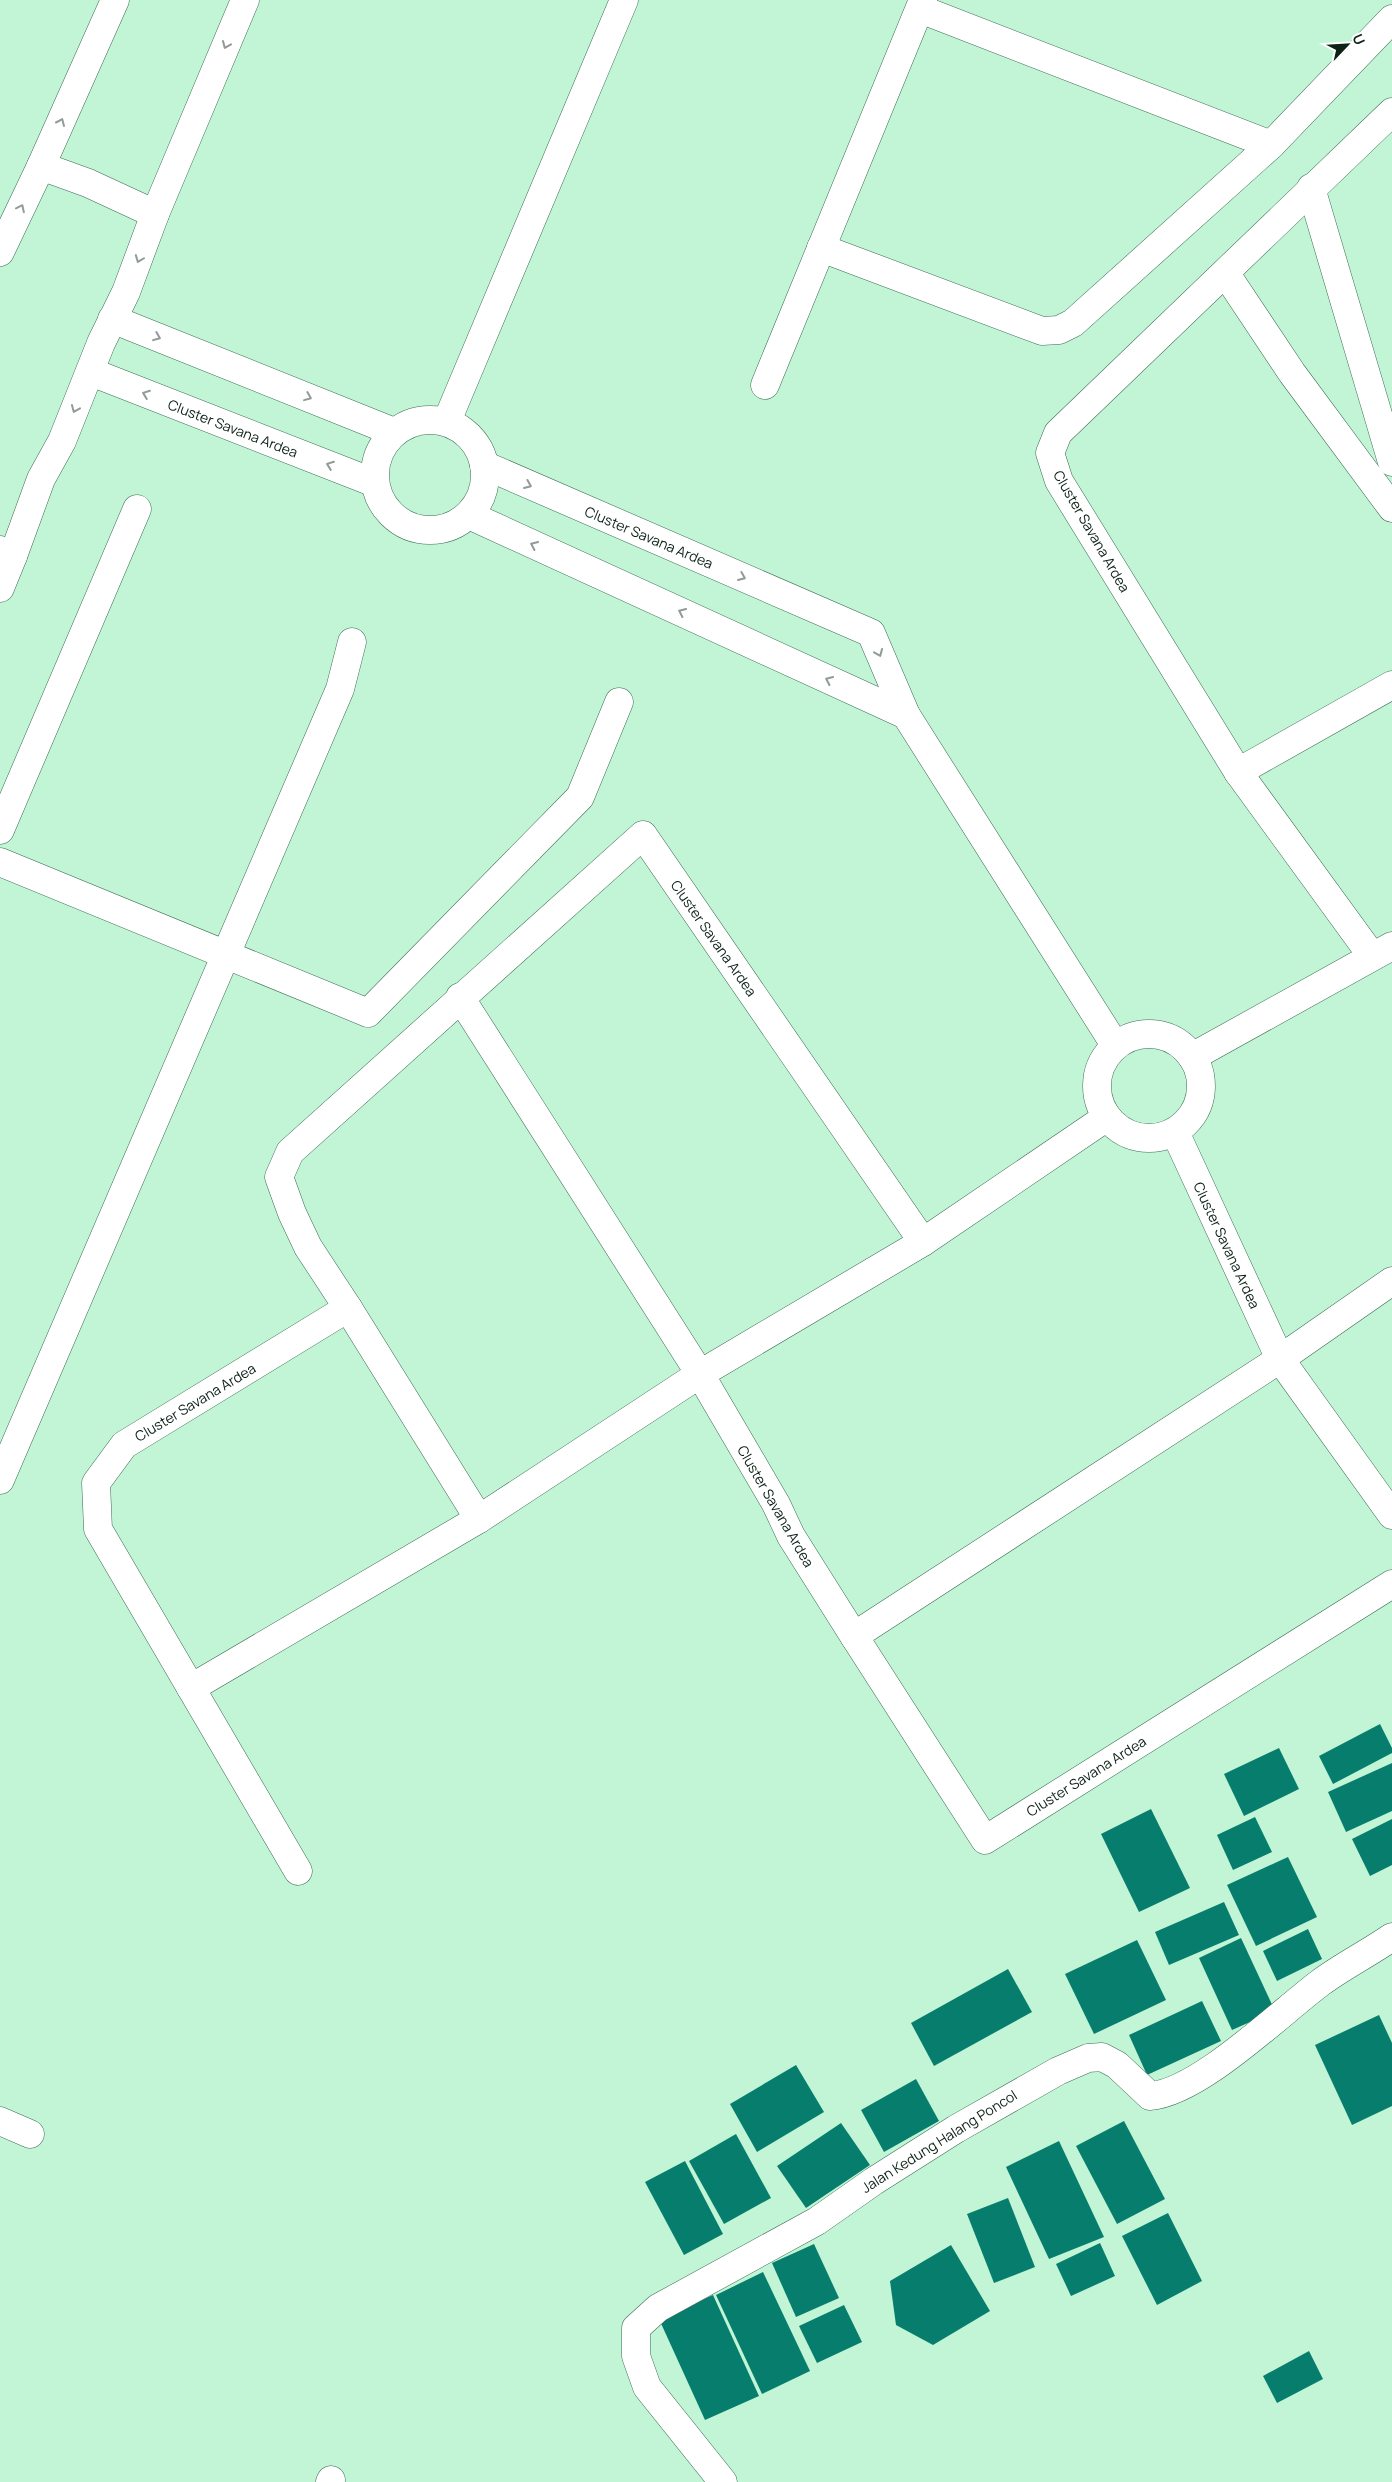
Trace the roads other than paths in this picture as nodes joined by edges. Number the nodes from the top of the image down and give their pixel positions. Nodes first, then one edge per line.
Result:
1 (115, 0) edge
2 (245, 0) edge
3 (624, 0) edge
4 (922, 4) edge
5 (1392, 19) edge
6 (1392, 112) edge
7 (1271, 145) junction
8 (41, 166) junction
9 (1311, 188) junction
10 (155, 214) junction
11 (821, 248) junction
12 (0, 252) edge
13 (1226, 274) junction
14 (112, 319) junction
15 (91, 372) junction
16 (765, 385) dead end
17 (446, 421) junction
18 (394, 432) junction
19 (1392, 462) edge
20 (484, 465) junction
21 (375, 483) junction
22 (137, 508) dead end
23 (1392, 508) edge
24 (469, 515) junction
25 (7, 553) edge
26 (0, 588) edge
27 (352, 642) dead end
28 (1392, 686) edge
29 (619, 702) dead end
30 (906, 715) junction
31 (1238, 772) junction
32 (0, 830) edge
33 (0, 862) edge
34 (1382, 951) edge
35 (226, 955) junction
36 (460, 997) junction
37 (1115, 1045) junction
38 (1192, 1057) junction
39 (1107, 1117) junction
40 (1175, 1132) junction
41 (923, 1242) junction
42 (1392, 1281) edge
43 (348, 1308) junction
44 (1280, 1358) junction
45 (700, 1374) junction
46 (0, 1480) edge
47 (1392, 1515) edge
48 (479, 1519) junction
49 (1392, 1584) edge
50 (854, 1636) junction
51 (191, 1688) junction
52 (298, 1871) dead end
53 (1392, 1938) edge
54 (0, 2121) edge
55 (30, 2134) dead end
56 (723, 2482) edge

8 -> 1 street
2 -> 10 street
3 - 17 street
4 - 7 street
4 - 11 street
5 - 7 street
6 - 9 street, Cluster Savana Ardea
7 - 11 street
8 - 10 street
12 -> 8 street
9 - 13 street, Cluster Savana Ardea
9 - 19 street
10 -> 14 street
11 - 16 street
13 - 23 street
13 - 31 street, Cluster Savana Ardea
14 - 15 street
14 -> 18 street
21 -> 15 street, Cluster Savana Ardea
15 -> 25 street
17 - 18 street
17 - 20 street
18 - 21 street
20 - 24 street
20 -> 30 street, Cluster Savana Ardea
21 - 24 street
22 - 32 street
30 -> 24 street
25 - 26 street
27 - 35 street
28 - 31 street
29 - 35 street
30 - 37 street, Cluster Savana Ardea
31 - 34 street, Cluster Savana Ardea
33 - 35 street
34 - 38 street, Cluster Savana Ardea
35 - 46 street
36 - 41 street, Cluster Savana Ardea
36 - 43 street, Cluster Savana Ardea
36 - 45 street, Cluster Savana Ardea
37 - 38 street
37 - 39 street
38 - 40 street
39 - 40 street
39 - 41 street
40 - 44 street, Cluster Savana Ardea
41 - 45 street
42 - 44 street
43 - 48 street, Cluster Savana Ardea
43 - 51 street, Cluster Savana Ardea
44 - 47 street, Cluster Savana Ardea
44 - 50 street
45 - 48 street
45 - 50 street, Cluster Savana Ardea
48 - 51 street
49 - 50 street, Cluster Savana Ardea
51 - 52 street, Cluster Savana Ardea
53 - 56 street, Jalan Kedung Halang Poncol
54 - 55 street

